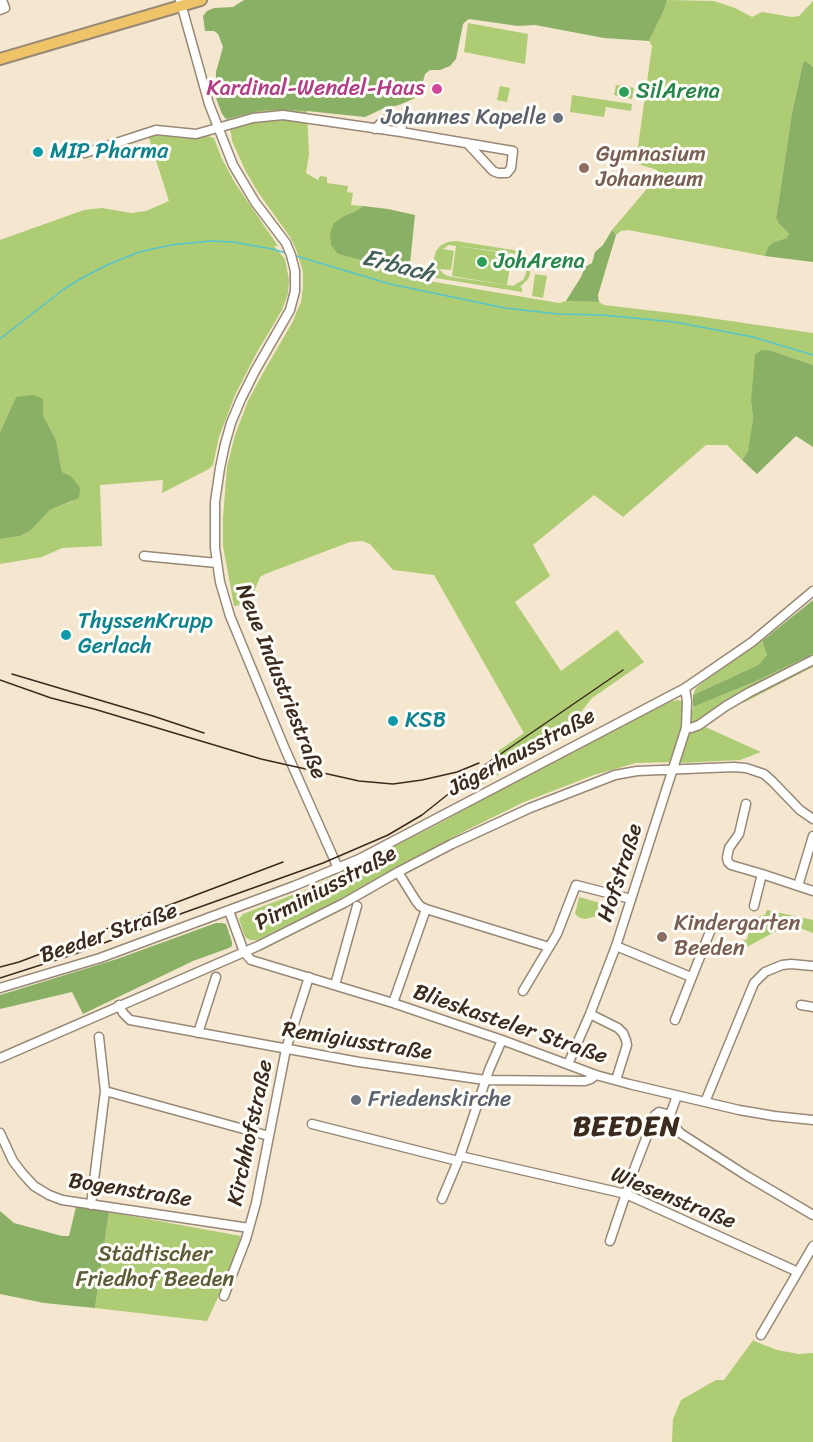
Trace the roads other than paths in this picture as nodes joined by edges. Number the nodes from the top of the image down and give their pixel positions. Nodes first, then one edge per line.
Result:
1 (2, 0) edge
2 (201, 0) edge
3 (181, 3) edge
4 (0, 10) edge
5 (0, 59) edge
6 (217, 128) junction
7 (375, 129) junction
8 (401, 132) junction
9 (467, 143) junction
10 (85, 153) dead end
11 (144, 556) dead end
12 (217, 563) junction
13 (813, 591) edge
14 (813, 660) edge
15 (685, 688) junction
16 (686, 728) junction
17 (673, 770) junction
18 (746, 804) dead end
19 (813, 819) edge
20 (813, 836) edge
21 (338, 868) junction
22 (398, 872) junction
23 (762, 874) junction
24 (798, 886) junction
25 (813, 891) edge
26 (631, 899) junction
27 (357, 906) dead end
28 (754, 906) dead end
29 (426, 909) junction
30 (229, 911) junction
31 (711, 929) dead end
32 (616, 946) junction
33 (549, 947) junction
34 (244, 952) junction
35 (813, 966) edge
36 (216, 977) dead end
37 (309, 977) junction
38 (691, 977) junction
39 (335, 985) junction
40 (0, 988) edge
41 (523, 991) dead end
42 (393, 1003) junction
43 (119, 1005) junction
44 (801, 1005) dead end
45 (813, 1007) edge
46 (590, 1014) junction
47 (675, 1020) dead end
48 (198, 1033) junction
49 (99, 1037) dead end
50 (502, 1040) junction
51 (286, 1049) junction
52 (0, 1058) edge
53 (568, 1064) junction
54 (596, 1075) junction
55 (485, 1080) junction
56 (616, 1080) junction
57 (105, 1091) junction
58 (677, 1096) junction
59 (705, 1102) junction
60 (670, 1115) junction
61 (813, 1120) edge
62 (312, 1124) dead end
63 (0, 1133) edge
64 (269, 1136) junction
65 (459, 1158) junction
66 (626, 1194) junction
67 (442, 1199) dead end
68 (91, 1205) junction
69 (813, 1215) edge
70 (249, 1228) junction
71 (610, 1241) dead end
72 (813, 1246) edge
73 (798, 1272) junction
74 (224, 1296) dead end
75 (762, 1335) dead end

1 - 4 street
2 - 3 main road
3 - 5 main road
3 - 6 street, Neue Industriestraße
6 - 7 street
6 - 10 street
6 - 12 street, Neue Industriestraße
7 - 8 street
7 - 8 street
8 - 9 street
9 - 9 street
11 - 12 street
12 - 21 street, Neue Industriestraße
13 - 15 street, Jägerhausstraße
14 - 16 street
15 - 16 street, Hofstraße
15 - 21 street, Jägerhausstraße
16 - 17 street, Hofstraße
17 - 19 street, Pirminiusstraße
17 - 22 street, Pirminiusstraße
17 - 26 street, Hofstraße
18 - 23 street
20 - 24 street
21 - 30 street, Jägerhausstraße
22 - 29 street
22 - 34 street, Pirminiusstraße
23 - 24 street
23 - 28 street
24 - 25 street
26 - 32 street, Hofstraße
26 - 33 street
27 - 39 street
29 - 33 street
29 - 42 street
30 - 34 street
30 - 40 street, Beeder Straße
31 - 38 street
32 - 38 street
32 - 46 street, Hofstraße
33 - 41 street
34 - 37 street, Blieskasteler Straße
34 - 43 street, Pirminiusstraße
35 - 59 street
36 - 48 street
37 - 39 street, Blieskasteler Straße
37 - 51 street, Kirchhofstraße
38 - 47 street
39 - 42 street, Blieskasteler Straße
42 - 50 street, Blieskasteler Straße
43 - 48 street, Remigiusstraße
43 - 52 street, Pirminiusstraße
44 - 45 street
46 - 53 street, Hofstraße
46 - 56 street
48 - 51 street, Remigiusstraße
49 - 57 street
50 - 53 street, Blieskasteler Straße
50 - 55 street
51 - 55 street, Remigiusstraße
51 - 64 street, Kirchhofstraße
53 - 54 street, Blieskasteler Straße
54 - 55 street, Remigiusstraße
54 - 56 street, Blieskasteler Straße
55 - 65 street
56 - 58 street, Blieskasteler Straße
57 - 64 street
57 - 68 street
58 - 59 street, Blieskasteler Straße
58 - 60 street
59 - 61 street, Blieskasteler Straße
60 - 66 street
60 - 69 street
62 - 65 street, Wiesenstraße
63 - 68 street, Bogenstraße
64 - 70 street, Kirchhofstraße
65 - 66 street, Wiesenstraße
65 - 67 street
66 - 71 street
66 - 73 street, Wiesenstraße
68 - 70 street, Bogenstraße
70 - 74 street, Kirchhofstraße
72 - 73 street
73 - 75 street

